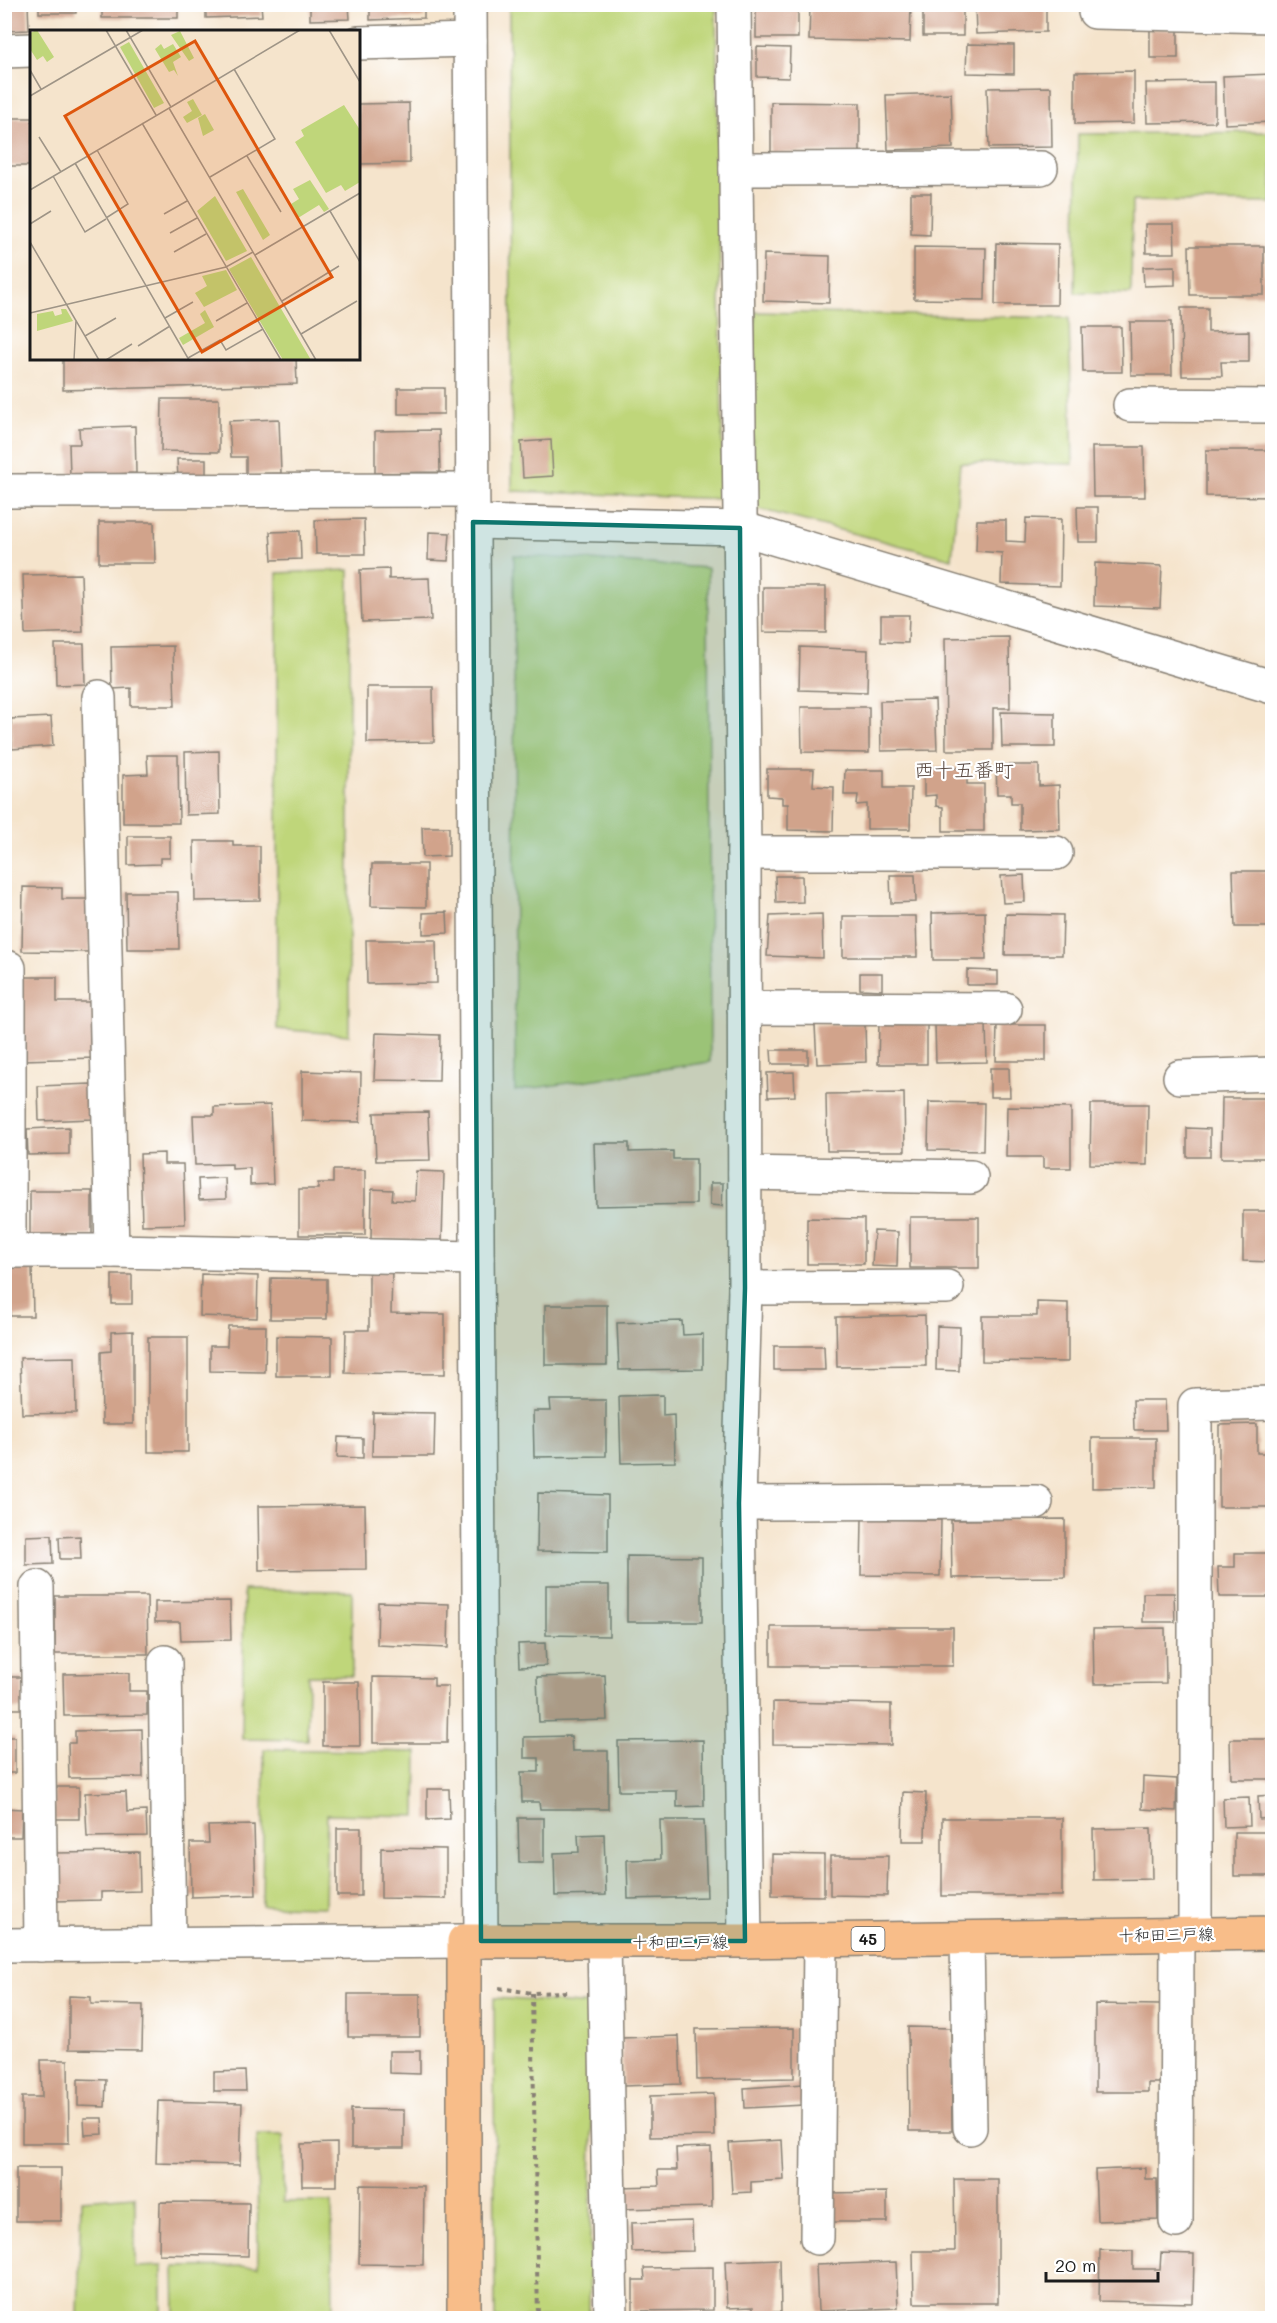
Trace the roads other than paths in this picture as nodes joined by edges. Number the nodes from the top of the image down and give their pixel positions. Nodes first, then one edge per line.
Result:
1 (470, 4) edge
2 (734, 4) edge
3 (1095, 4) edge
4 (1272, 15) edge
5 (470, 40) junction
6 (360, 43) edge
7 (30, 50) edge
8 (4, 51) edge
9 (1041, 168) dead end
10 (736, 169) junction
11 (1131, 405) dead end
12 (1272, 406) edge
13 (472, 490) junction
14 (4, 491) edge
15 (473, 522) junction
16 (740, 528) junction
17 (1272, 687) edge
18 (99, 697) dead end
19 (744, 853) junction
20 (1056, 853) dead end
21 (9, 968) dead end
22 (744, 1008) junction
23 (1005, 1009) dead end
24 (1272, 1074) edge
25 (1180, 1077) dead end
26 (745, 1173) junction
27 (971, 1177) dead end
28 (7, 1251) edge
29 (111, 1251) junction
30 (477, 1258) junction
31 (948, 1287) dead end
32 (745, 1288) junction
33 (1272, 1404) edge
34 (1036, 1502) dead end
35 (739, 1503) junction
36 (37, 1587) dead end
37 (165, 1662) dead end
38 (1272, 1933) edge
39 (1186, 1934) junction
40 (967, 1938) junction
41 (820, 1940) junction
42 (472, 1941) junction
43 (604, 1941) junction
44 (745, 1941) junction
45 (169, 1943) junction
46 (4, 1945) edge
47 (41, 1945) junction
48 (970, 2128) dead end
49 (1176, 2221) dead end
50 (816, 2238) dead end
51 (464, 2319) edge
52 (611, 2319) edge

1 - 5 street
2 - 10 street
3 - 4 street
5 - 6 street
5 - 13 street
7 - 8 street
9 - 10 street
10 - 16 street
11 - 12 street
13 - 14 street
13 - 15 street
15 - 16 street
15 - 30 street
16 - 17 street
16 - 19 street
18 - 29 street
19 - 20 street
19 - 22 street
21 - 28 street
22 - 23 street
22 - 26 street
24 - 25 street
26 - 27 street
26 - 32 street
28 - 29 street
29 - 30 street
30 - 42 street
31 - 32 street
32 - 35 street
33 - 39 street
34 - 35 street
35 - 44 street
36 - 47 street
37 - 45 street
38 - 39 main road, 十和田三戸線 / 45
39 - 40 main road, 十和田三戸線 / 45
39 - 49 street
40 - 41 main road, 十和田三戸線 / 45
40 - 48 street
41 - 44 main road, 十和田三戸線 / 45
41 - 50 street
42 - 43 main road, 十和田三戸線 / 45
42 - 45 street
42 - 51 main road
43 - 44 main road, 十和田三戸線 / 45
43 - 52 street
45 - 47 street
46 - 47 street

